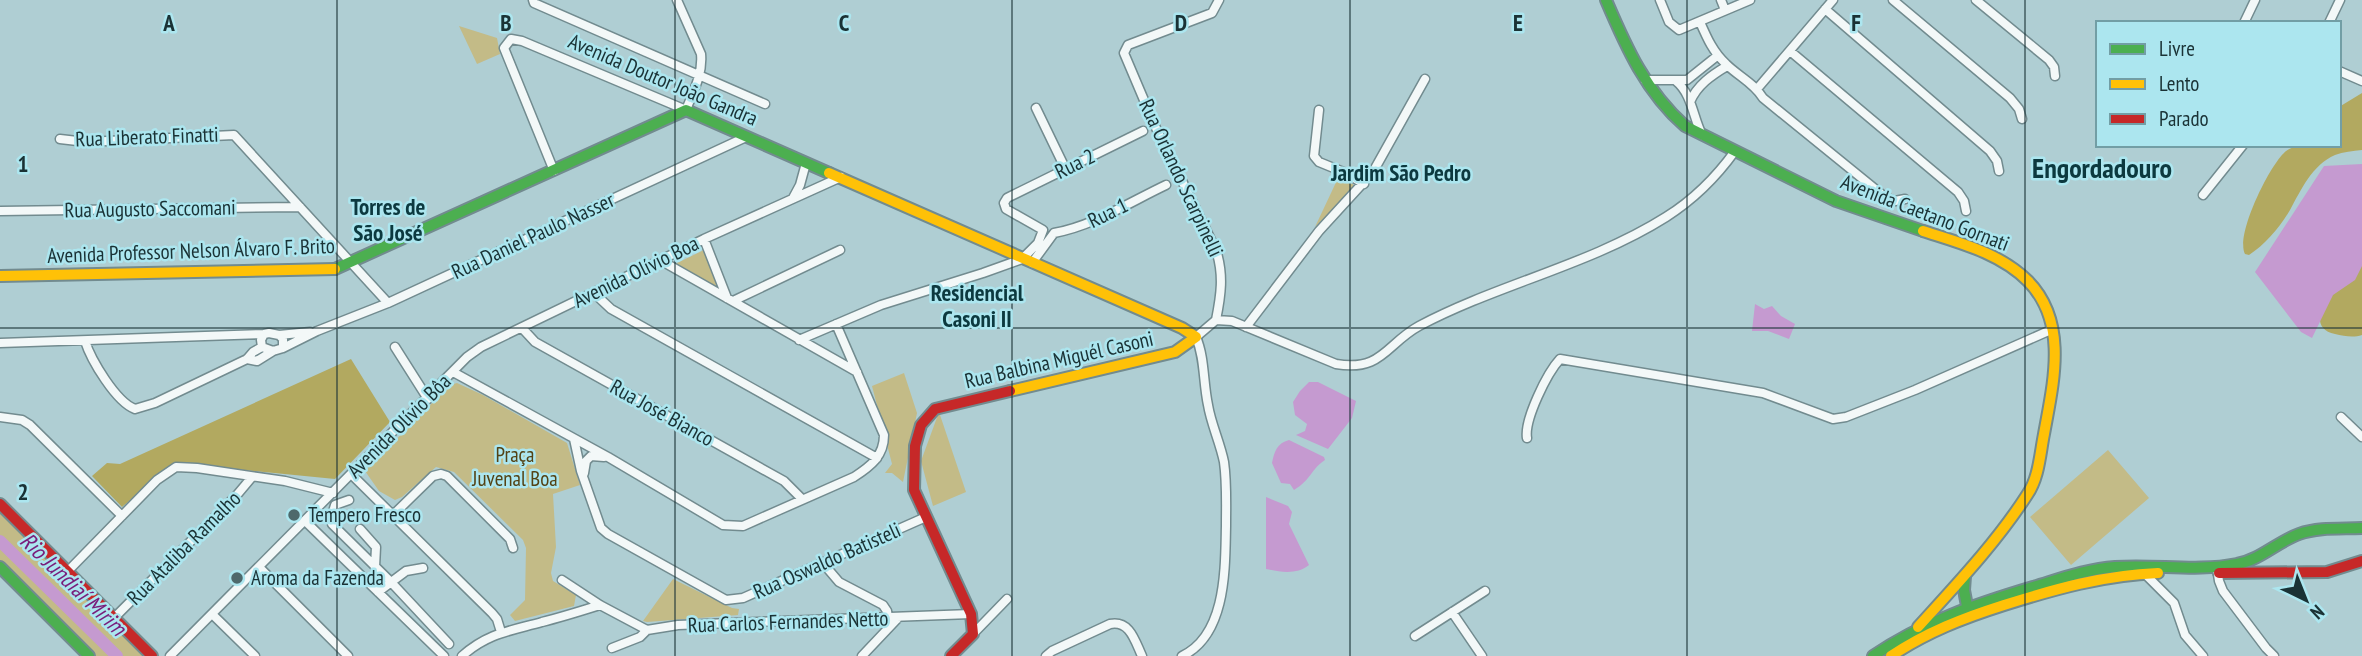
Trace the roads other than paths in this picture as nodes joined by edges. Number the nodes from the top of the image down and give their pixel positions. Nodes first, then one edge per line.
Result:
1 (677, 0) edge
2 (1219, 0) edge
3 (1606, 0) edge
4 (1660, 0) edge
5 (1721, 0) edge
6 (1750, 0) edge
7 (1833, 0) edge
8 (1893, 0) edge
9 (1976, 0) edge
10 (2255, 0) edge
11 (2340, 0) edge
12 (533, 2) edge
13 (1825, 9) junction
14 (1725, 10) junction
15 (2245, 21) edge
16 (2330, 21) edge
17 (1700, 22) junction
18 (1790, 51) junction
19 (1717, 56) junction
20 (1727, 66) junction
21 (2341, 72) edge
22 (699, 76) junction
23 (2055, 76) dead end
24 (1425, 79) dead end
25 (1644, 80) junction
26 (1676, 81) junction
27 (2362, 81) edge
28 (1758, 89) junction
29 (1690, 102) junction
30 (765, 104) dead end
31 (1036, 108) dead end
32 (686, 110) junction
33 (1320, 110) dead end
34 (2022, 119) dead end
35 (1143, 131) dead end
36 (1702, 135) junction
37 (746, 136) junction
38 (60, 139) dead end
39 (2240, 149) edge
40 (1735, 150) junction
41 (806, 163) junction
42 (1065, 169) junction
43 (554, 171) junction
44 (1999, 171) dead end
45 (841, 177) junction
46 (1166, 184) dead end
47 (1364, 184) junction
48 (2203, 195) dead end
49 (793, 198) junction
50 (1905, 199) dead end
51 (300, 207) junction
52 (0, 211) edge
53 (1966, 211) dead end
54 (1047, 234) junction
55 (704, 239) junction
56 (840, 250) dead end
57 (660, 260) junction
58 (1027, 261) junction
59 (352, 263) junction
60 (0, 276) edge
61 (594, 293) junction
62 (730, 300) junction
63 (388, 303) junction
64 (1216, 320) junction
65 (836, 324) junction
66 (1246, 327) junction
67 (522, 328) junction
68 (2053, 329) junction
69 (317, 331) junction
70 (264, 334) junction
71 (279, 335) junction
72 (239, 336) junction
73 (1196, 337) junction
74 (799, 340) junction
75 (85, 341) junction
76 (0, 344) edge
77 (262, 346) junction
78 (395, 347) dead end
79 (481, 347) joint
80 (278, 349) junction
81 (247, 359) junction
82 (453, 372) junction
83 (857, 372) junction
84 (428, 399) junction
85 (0, 417) edge
86 (2341, 417) dead end
87 (2362, 437) edge
88 (1527, 438) dead end
89 (574, 439) junction
90 (608, 457) junction
91 (877, 458) junction
92 (352, 475) junction
93 (252, 477) junction
94 (585, 479) junction
95 (333, 493) junction
96 (802, 499) junction
97 (349, 500) dead end
98 (0, 504) edge
99 (393, 515) junction
100 (122, 516) junction
101 (926, 517) junction
102 (305, 520) junction
103 (2362, 528) edge
104 (360, 529) dead end
105 (513, 548) dead end
106 (2256, 558) junction
107 (2362, 561) edge
108 (822, 562) junction
109 (0, 567) edge
110 (259, 567) junction
111 (375, 567) junction
112 (423, 568) dead end
113 (2217, 569) junction
114 (68, 571) junction
115 (2258, 572) junction
116 (2144, 573) junction
117 (1965, 576) junction
118 (562, 580) dead end
119 (390, 581) junction
120 (1485, 591) dead end
121 (379, 592) junction
122 (1950, 593) junction
123 (1007, 599) dead end
124 (1965, 601) junction
125 (600, 604) junction
126 (1452, 612) junction
127 (212, 614) junction
128 (971, 614) junction
129 (114, 618) junction
130 (893, 618) junction
131 (647, 629) junction
132 (1922, 630) junction
133 (501, 632) junction
134 (972, 634) junction
135 (1415, 636) dead end
136 (449, 644) dead end
137 (612, 648) dead end
138 (89, 656) edge
139 (152, 656) edge
140 (170, 656) edge
141 (255, 656) edge
142 (348, 656) edge
143 (444, 656) edge
144 (462, 656) edge
145 (862, 656) edge
146 (951, 656) edge
147 (1046, 656) edge
148 (1142, 656) edge
149 (1182, 656) edge
150 (1482, 656) edge
151 (1873, 656) edge
152 (1891, 656) edge
153 (2203, 656) edge
154 (2274, 656) edge

1 - 22 street
2 - 64 street, Rua Orlando Scarpinelli
3 - 25 street, Avenida Caetano Gornati
4 - 17 street
5 - 14 street
6 - 14 street
7 - 13 street
8 - 34 street
9 - 23 street
10 - 15 street
11 - 16 street
12 - 22 street
13 - 18 street
13 - 44 street
14 - 17 street
17 - 19 street
18 - 28 street
18 - 53 street
19 - 20 street
19 - 26 street
20 - 28 street
20 - 29 street
21 - 27 street
22 - 30 street
22 - 32 street
24 - 47 street
25 - 26 street
25 - 36 street, Avenida Caetano Gornati
26 - 29 street
28 - 50 street
29 - 36 street
31 - 42 street
32 - 37 street, Avenida Doutor João Gandra
32 - 43 street, Avenida Professor Nelson Álvaro F. Brito
32 - 43 street, Avenida Doutor João Gandra
33 - 47 street
35 - 42 street, Rua 2
36 - 40 street, Avenida Caetano Gornati
37 - 41 street, Avenida Doutor João Gandra
37 - 63 street, Rua Daniel Paulo Nasser
38 - 51 street, Rua Liberato Finatti
39 - 48 street
40 - 66 street
40 - 68 street, Avenida Caetano Gornati
41 - 45 street, Avenida Doutor João Gandra
41 - 49 street
42 - 54 street, Rua 2
43 - 59 street, Avenida Professor Nelson Álvaro F. Brito
45 - 49 street
45 - 58 street, Avenida Doutor João Gandra
46 - 54 street, Rua 1
47 - 66 street
49 - 55 street, Avenida Olívio Boa
51 - 52 street, Rua Augusto Saccomani
51 - 59 street
54 - 58 street
55 - 57 street, Avenida Olívio Boa
55 - 62 street
56 - 62 street
57 - 61 street, Avenida Olívio Boa
57 - 62 street
58 - 65 street
58 - 73 street, Avenida Doutor João Gandra
59 - 60 street, Avenida Professor Nelson Álvaro F. Brito
59 - 63 street
61 - 67 street, Avenida Olívio Boa
61 - 91 street
62 - 74 street
63 - 69 street, Rua Daniel Paulo Nasser
64 - 66 street
64 - 73 street
65 - 74 street
65 - 83 street
67 - 79 street, Avenida Olívio Boa
67 - 96 street, Rua José Bianco
68 - 88 street
68 - 117 street, Avenida Caetano Gornati
69 - 71 street, Rua Daniel Paulo Nasser
69 - 80 street, Rua Daniel Paulo Nasser
70 - 71 street, Rua Daniel Paulo Nasser
70 - 72 street, Rua Daniel Paulo Nasser
70 - 77 street
71 - 80 street
72 - 75 street, Rua Daniel Paulo Nasser
72 - 77 street
73 - 101 street, Rua Balbina Miguél Casoni
73 - 149 street
74 - 83 street
75 - 76 street, Rua Daniel Paulo Nasser
75 - 81 street, Rua Daniel Paulo Nasser
77 - 80 street
77 - 81 street, Rua Daniel Paulo Nasser
78 - 84 street
79 - 82 street, Avenida Olívio Bôa
80 - 81 street, Rua Daniel Paulo Nasser
82 - 84 street, Avenida Olívio Bôa
82 - 89 street
83 - 91 street
84 - 92 street, Avenida Olívio Bôa
85 - 100 street
86 - 87 street
89 - 90 street
89 - 94 street
90 - 94 street
90 - 96 street
91 - 96 street
92 - 95 street, Avenida Olívio Bôa
92 - 99 street
93 - 95 street
93 - 100 street
93 - 129 street, Rua Ataliba Ramalho
94 - 108 street, Rua Oswaldo Batisteli
95 - 102 street, Avenida Olívio Bôa
97 - 111 street
98 - 114 street
99 - 105 street
99 - 133 street
100 - 114 street
101 - 108 street, Rua Oswaldo Batisteli
101 - 128 street
102 - 110 street, Avenida Olívio Bôa
102 - 121 street
103 - 106 street
104 - 111 street
106 - 113 street
106 - 115 street
107 - 115 street
108 - 130 street
109 - 138 street
110 - 127 street, Avenida Olívio Bôa
110 - 142 street
111 - 119 street
112 - 119 street
113 - 115 street
113 - 116 street
113 - 124 street
113 - 154 street
114 - 129 street
116 - 132 street
116 - 153 street
117 - 122 street, Avenida Caetano Gornati
117 - 124 street
118 - 125 street
119 - 121 street
119 - 136 street
120 - 126 street
121 - 143 street
122 - 124 street
122 - 132 street, Avenida Caetano Gornati
123 - 134 street
124 - 132 street
125 - 131 street
125 - 133 street
126 - 135 street
126 - 150 street
127 - 140 street, Avenida Olívio Bôa
127 - 141 street
128 - 130 street, Rua Carlos Fernandes Netto
128 - 134 street
129 - 139 street
130 - 131 street, Rua Carlos Fernandes Netto
130 - 145 street
131 - 137 street, Rua Carlos Fernandes Netto
132 - 151 street
132 - 152 street
133 - 144 street
134 - 146 street
147 - 148 street

